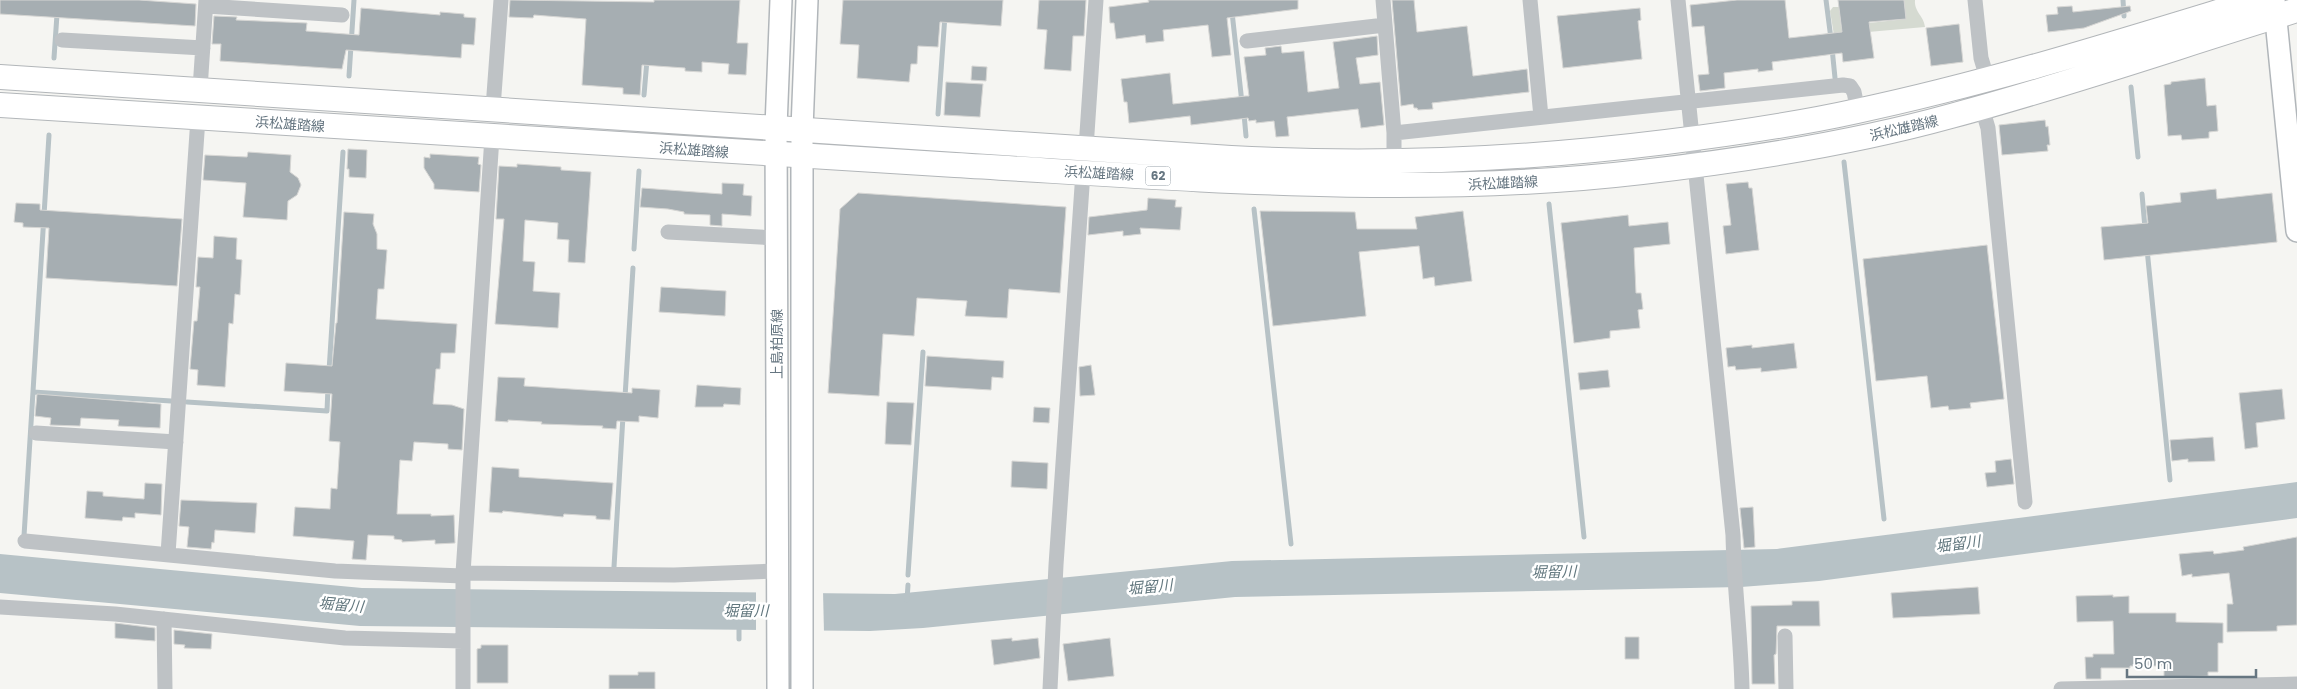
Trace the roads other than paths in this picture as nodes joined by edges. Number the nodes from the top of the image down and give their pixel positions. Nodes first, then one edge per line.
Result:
1 (501, 0) edge
2 (781, 0) edge
3 (807, 0) edge
4 (1096, 0) edge
5 (1383, 0) edge
6 (1530, 0) edge
7 (1678, 0) edge
8 (1976, 0) edge
9 (2257, 0) edge
10 (206, 3) edge
11 (2282, 9) edge
12 (342, 15) dead end
13 (1385, 25) junction
14 (62, 40) dead end
15 (1247, 41) dead end
16 (203, 48) junction
17 (0, 76) edge
18 (1987, 78) junction
19 (200, 89) junction
20 (1689, 102) junction
21 (0, 105) edge
22 (493, 108) junction
23 (1982, 108) junction
24 (1858, 111) junction
25 (1541, 117) junction
26 (198, 118) junction
27 (776, 127) junction
28 (802, 129) junction
29 (1394, 133) junction
30 (492, 137) junction
31 (1693, 138) junction
32 (1086, 148) junction
33 (776, 155) junction
34 (802, 156) junction
35 (1394, 162) junction
36 (1695, 166) junction
37 (1083, 172) junction
38 (2297, 230) edge
39 (668, 232) dead end
40 (776, 238) junction
41 (36, 434) dead end
42 (176, 442) junction
43 (2025, 502) dead end
44 (25, 541) dead end
45 (168, 554) junction
46 (778, 576) junction
47 (463, 577) junction
48 (0, 607) edge
49 (164, 619) junction
50 (1785, 636) dead end
51 (463, 639) junction
52 (2297, 684) edge
53 (165, 689) edge
54 (463, 689) edge
55 (778, 689) edge
56 (802, 689) edge
57 (1050, 689) edge
58 (1742, 689) edge
59 (1786, 689) edge
60 (2061, 689) edge

1 - 22 street
2 - 27 street, 上島柏原線
3 - 28 street, 上島柏原線
4 - 32 street
5 - 13 street
6 - 25 street
7 - 20 street
8 - 18 street
9 - 18 main road, 浜松雄踏線 / 62
10 - 12 street
10 - 16 street
11 - 23 main road, 浜松雄踏線 / 62
11 - 38 street
13 - 15 street
13 - 29 street
14 - 16 street
16 - 19 street
17 - 19 main road, 浜松雄踏線 / 62
18 - 24 main road, 浜松雄踏線 / 62
19 - 22 main road, 浜松雄踏線 / 62
20 - 24 street
20 - 25 street
20 - 31 street
21 - 26 main road, 浜松雄踏線 / 62
22 - 27 main road, 浜松雄踏線 / 62
23 - 36 main road, 浜松雄踏線 / 62
23 - 43 street
24 - 31 main road, 浜松雄踏線 / 62
25 - 29 street
26 - 30 main road, 浜松雄踏線 / 62
26 - 42 street
27 - 28 main road, 浜松雄踏線 / 62
27 - 33 street, 上島柏原線
28 - 32 main road, 浜松雄踏線 / 62
28 - 34 street, 上島柏原線
29 - 35 street
30 - 33 main road, 浜松雄踏線 / 62
30 - 47 street
31 - 35 main road, 浜松雄踏線 / 62
31 - 36 street
32 - 35 main road, 浜松雄踏線 / 62
33 - 34 main road, 浜松雄踏線 / 62
33 - 40 street, 上島柏原線
34 - 37 main road, 浜松雄踏線 / 62
34 - 56 street, 上島柏原線
36 - 37 main road, 浜松雄踏線 / 62
36 - 58 street
37 - 57 street
39 - 40 street
40 - 46 street, 上島柏原線
41 - 42 street
42 - 45 street
44 - 45 street
45 - 47 street
46 - 47 street
46 - 55 street, 上島柏原線
47 - 51 street
48 - 49 street
49 - 51 street
49 - 53 street
50 - 59 street
51 - 54 street
52 - 60 street

